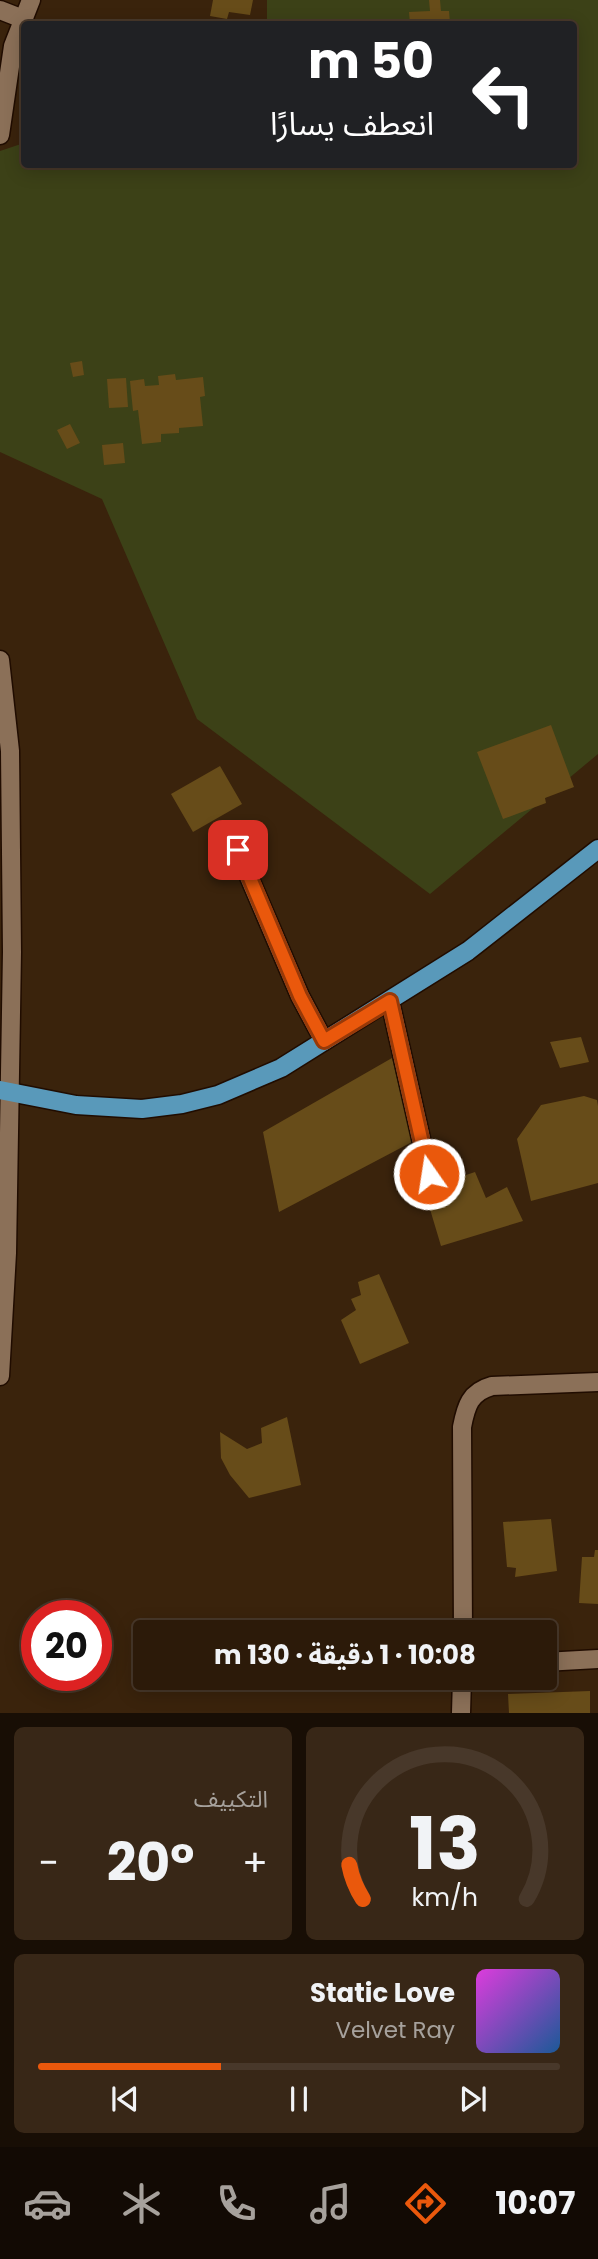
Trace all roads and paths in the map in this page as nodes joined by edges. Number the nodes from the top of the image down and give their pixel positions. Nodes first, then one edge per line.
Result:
1 (31, 0) edge
2 (0, 10) edge
3 (23, 19) joint
4 (21, 24) edge
5 (0, 135) edge
6 (0, 660) edge
7 (598, 849) edge
8 (238, 850) dead end
9 (390, 1001) junction
10 (324, 1041) junction
11 (5, 1092) edge
12 (429, 1174) dead end
13 (0, 1376) edge
14 (598, 1382) edge
15 (463, 1620) edge
16 (598, 1659) edge
17 (557, 1661) edge
18 (462, 1690) edge
19 (461, 1713) edge

1 - 3 street
2 - 3 street
4 - 5 street
6 - 11 street
7 - 9 main road
8 - 10 street
9 - 10 main road
9 - 12 street
10 - 11 main road
11 - 13 street
14 - 15 street
16 - 17 street
18 - 19 street

